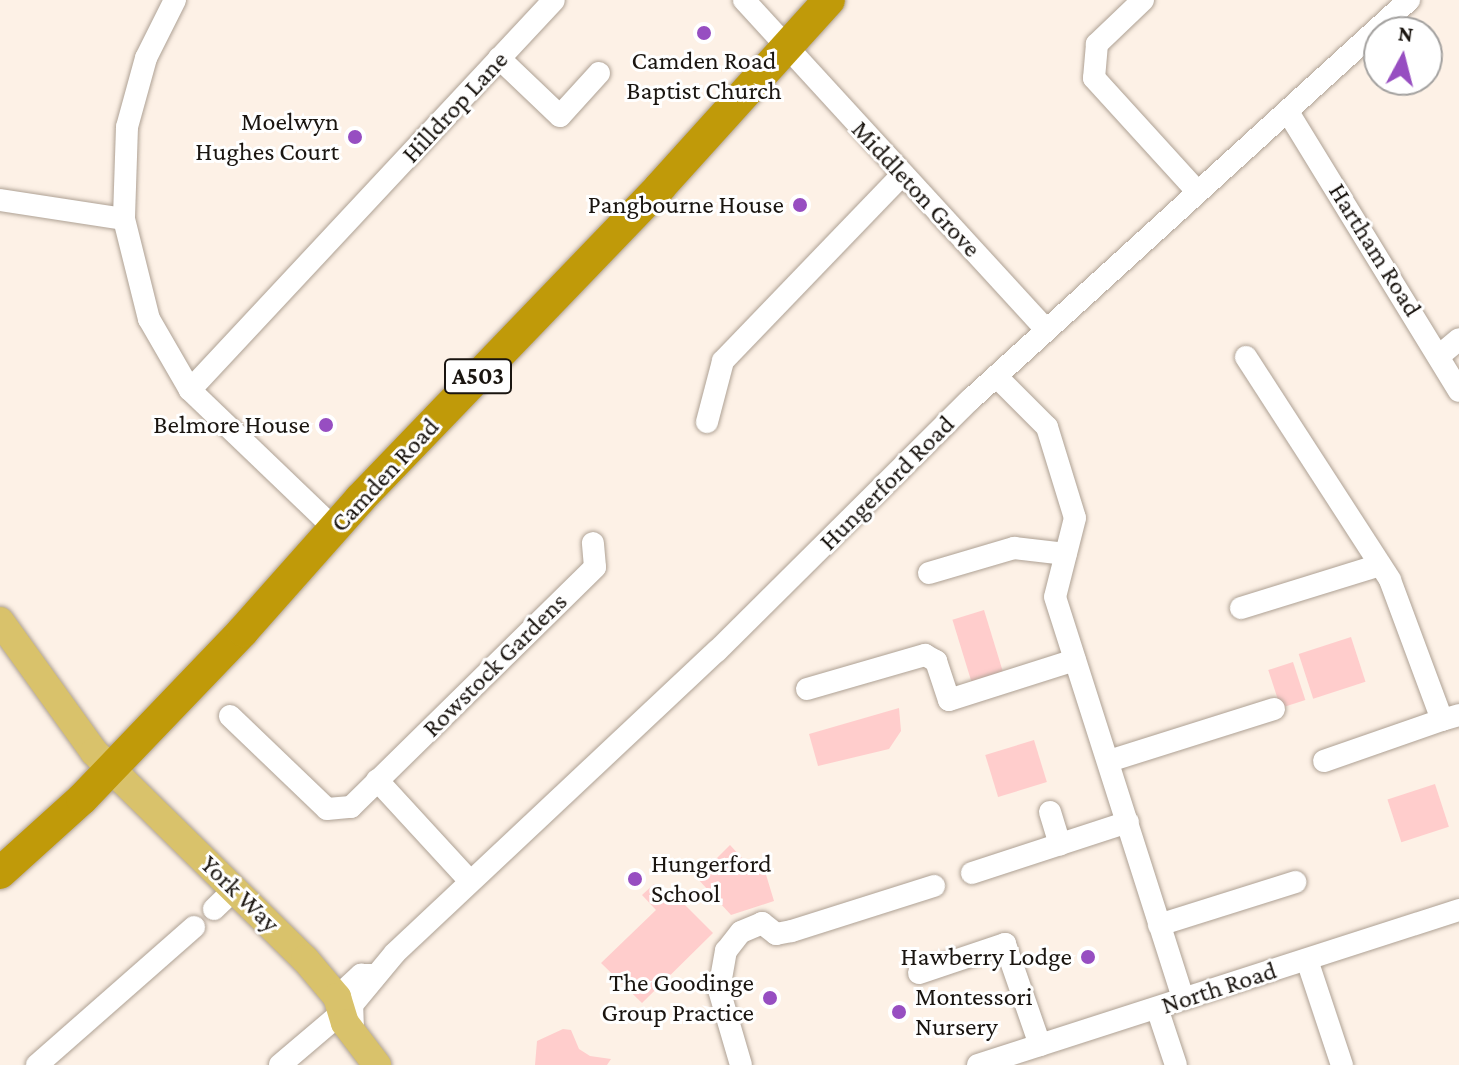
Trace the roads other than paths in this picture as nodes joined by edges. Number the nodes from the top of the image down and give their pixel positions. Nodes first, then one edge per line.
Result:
1 (175, 0) edge
2 (554, 0) edge
3 (744, 0) edge
4 (829, 0) edge
5 (1143, 0) edge
6 (1409, 0) edge
7 (785, 48) junction
8 (499, 58) junction
9 (599, 73) dead end
10 (1288, 112) junction
11 (902, 175) junction
12 (1197, 191) junction
13 (0, 200) edge
14 (124, 219) junction
15 (1046, 329) junction
16 (1459, 339) edge
17 (1439, 356) junction
18 (1246, 357) dead end
19 (996, 376) junction
20 (190, 390) junction
21 (1459, 391) edge
22 (707, 422) dead end
23 (334, 528) junction
24 (593, 543) dead end
25 (1066, 554) junction
26 (1380, 565) junction
27 (929, 573) dead end
28 (1241, 608) dead end
29 (0, 621) edge
30 (1075, 660) junction
31 (807, 689) dead end
32 (1274, 709) dead end
33 (230, 716) dead end
34 (1451, 717) edge
35 (1109, 761) junction
36 (1324, 761) dead end
37 (111, 769) junction
38 (377, 780) junction
39 (1050, 812) dead end
40 (1128, 822) junction
41 (1060, 845) junction
42 (0, 873) edge
43 (972, 873) dead end
44 (470, 881) junction
45 (1295, 882) dead end
46 (934, 886) dead end
47 (235, 889) junction
48 (214, 909) dead end
49 (1459, 910) edge
50 (1159, 925) junction
51 (194, 927) dead end
52 (1307, 960) junction
53 (919, 973) dead end
54 (1183, 999) junction
55 (1157, 1008) junction
56 (346, 1012) junction
57 (1040, 1045) junction
58 (992, 1063) edge
59 (37, 1065) edge
60 (280, 1065) edge
61 (377, 1065) edge
62 (741, 1065) edge
63 (1176, 1065) edge
64 (1342, 1065) edge

1 - 14 street
2 - 8 street, Hilldrop Lane
3 - 7 street, Middleton Grove
4 - 7 highway, Camden Road / A503
5 - 12 street
6 - 10 street, Hungerford Road
7 - 11 street, Middleton Grove
7 - 23 highway, Camden Road / A503
8 - 9 street
8 - 20 street, Hilldrop Lane
10 - 12 street, Hungerford Road
10 - 17 street, Hartham Road
11 - 15 street, Middleton Grove
11 - 22 street
12 - 15 street, Hungerford Road
13 - 14 street
14 - 20 street
15 - 19 street, Hungerford Road
16 - 17 street
17 - 21 street, Hartham Road
18 - 26 street
19 - 25 street
19 - 44 street, Hungerford Road
20 - 23 street
23 - 37 highway, Camden Road / A503
24 - 38 street, Rowstock Gardens
25 - 27 street
25 - 30 street
26 - 28 street
26 - 34 street
29 - 37 main road, York Way
30 - 31 street
30 - 35 street
32 - 35 street
33 - 38 street, Rowstock Gardens
34 - 36 street
35 - 40 street
37 - 42 highway, Camden Road / A503
37 - 47 main road, York Way
38 - 44 street
39 - 41 street
40 - 41 street
40 - 50 street
41 - 43 street
44 - 56 street, Hungerford Road
45 - 50 street
46 - 62 street
47 - 48 street
47 - 56 main road, York Way
49 - 52 street, North Road
50 - 54 street
51 - 59 street
52 - 54 street, North Road
52 - 64 street
53 - 57 street
54 - 55 street, North Road
55 - 57 street, North Road
55 - 63 street
56 - 60 street, Hungerford Road
56 - 61 main road, York Way
57 - 58 street, North Road

